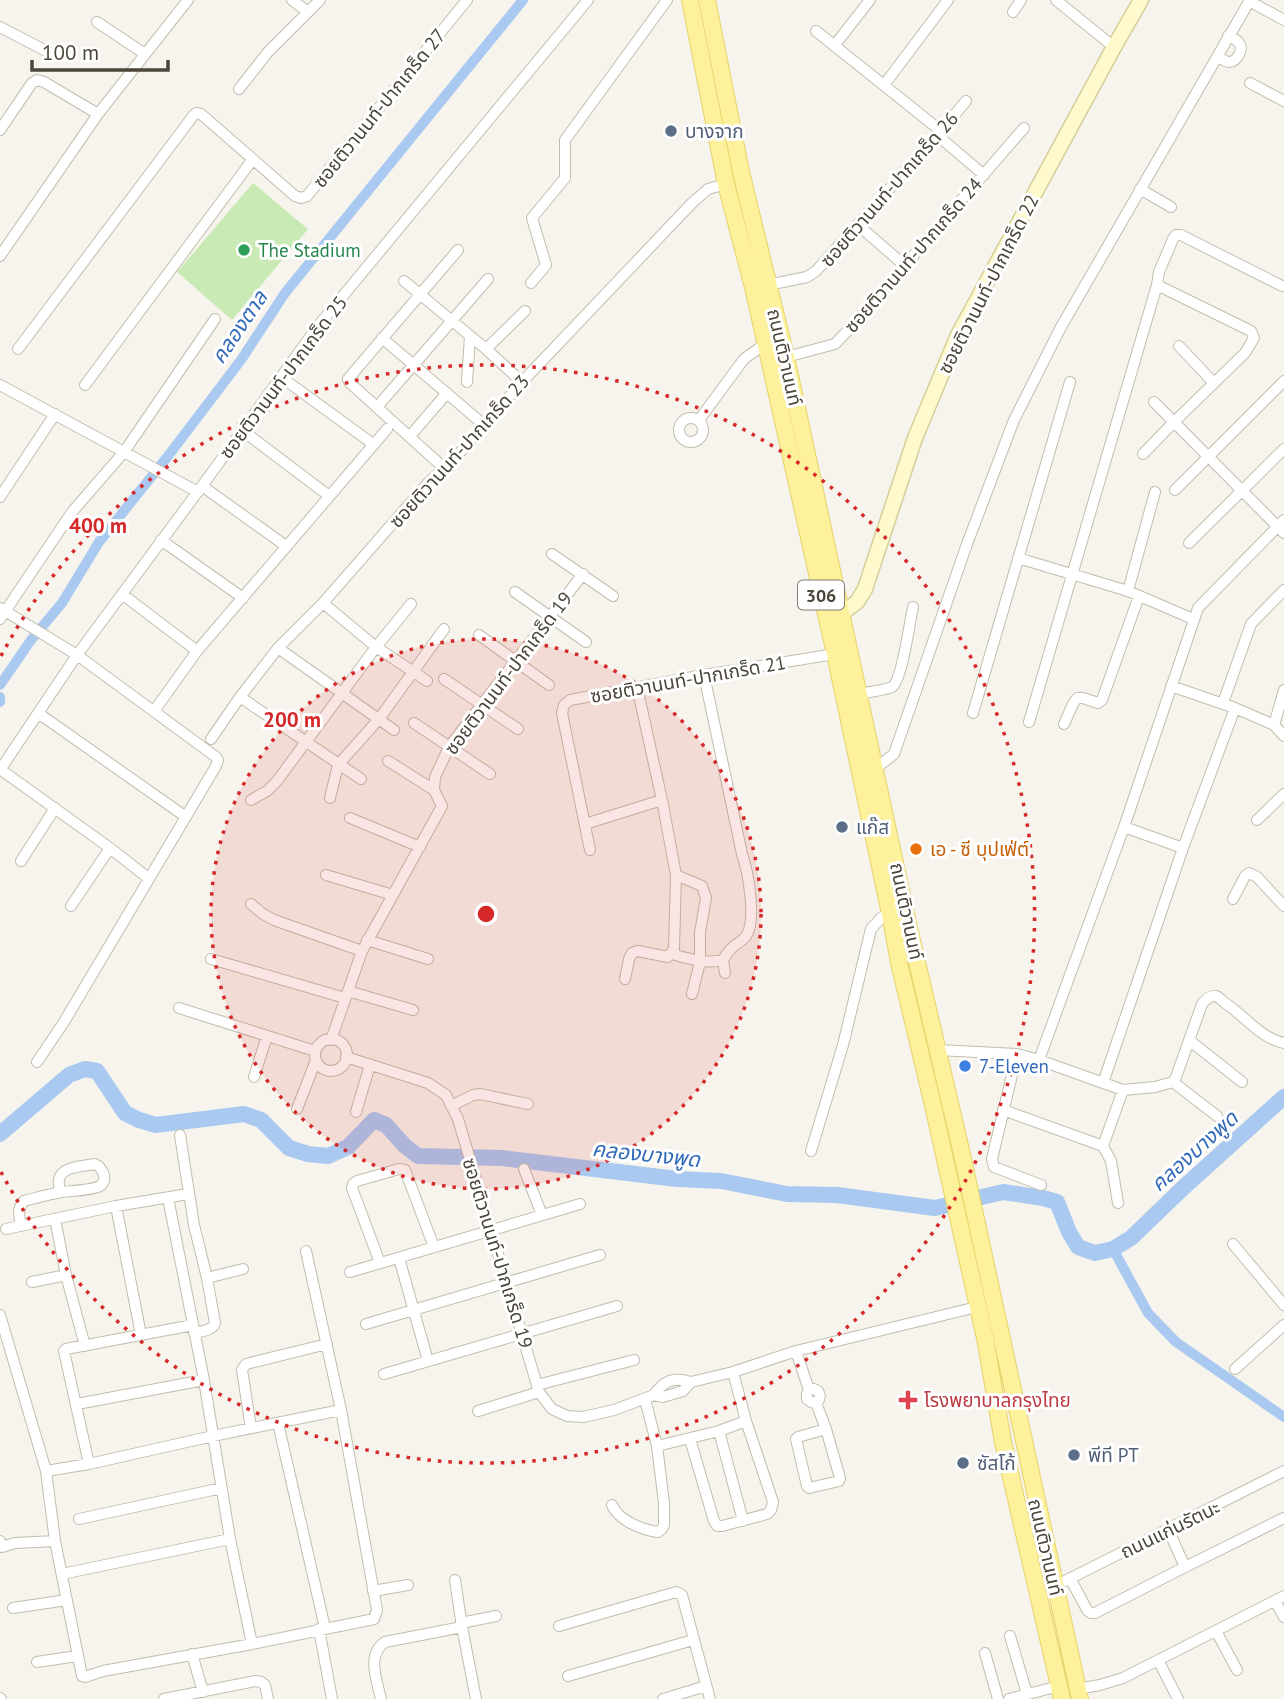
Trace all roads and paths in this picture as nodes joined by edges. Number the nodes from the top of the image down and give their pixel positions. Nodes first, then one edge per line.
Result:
1 (187, 0) edge
2 (292, 0) edge
3 (320, 0) edge
4 (467, 0) edge
5 (588, 0) edge
6 (667, 0) edge
7 (690, 0) edge
8 (707, 0) edge
9 (870, 0) edge
10 (948, 0) edge
11 (1021, 0) edge
12 (1056, 0) edge
13 (1141, 0) edge
14 (1250, 1) edge
15 (308, 12) junction
16 (1013, 12) dead end
17 (1284, 20) edge
18 (97, 22) dead end
19 (0, 27) edge
20 (816, 31) dead end
21 (1228, 36) junction
22 (834, 46) junction
23 (1114, 47) junction
24 (52, 54) dead end
25 (145, 54) junction
26 (1217, 57) junction
27 (1250, 83) dead end
28 (884, 85) junction
29 (239, 89) dead end
30 (966, 101) dead end
31 (1284, 101) edge
32 (98, 114) junction
33 (1024, 128) dead end
34 (0, 130) edge
35 (939, 133) junction
36 (253, 159) junction
37 (984, 175) junction
38 (726, 184) junction
39 (1140, 189) junction
40 (1171, 206) dead end
41 (858, 225) junction
42 (458, 250) dead end
43 (0, 256) edge
44 (904, 265) junction
45 (488, 279) dead end
46 (404, 281) dead end
47 (531, 283) dead end
48 (768, 285) junction
49 (1157, 285) junction
50 (1282, 285) dead end
51 (420, 294) junction
52 (525, 310) dead end
53 (215, 319) dead end
54 (451, 321) junction
55 (470, 336) junction
56 (382, 338) junction
57 (765, 344) junction
58 (1179, 346) dead end
59 (18, 349) dead end
60 (486, 349) junction
61 (786, 358) junction
62 (414, 365) junction
63 (281, 377) junction
64 (1284, 381) edge
65 (467, 382) dead end
66 (522, 382) junction
67 (1070, 382) dead end
68 (1214, 383) junction
69 (85, 384) dead end
70 (0, 385) edge
71 (447, 393) junction
72 (1154, 402) dead end
73 (377, 407) junction
74 (55, 414) junction
75 (699, 420) dead end
76 (1174, 422) junction
77 (484, 425) junction
78 (387, 429) dead end
79 (242, 430) junction
80 (410, 436) junction
81 (373, 444) junction
82 (1284, 449) edge
83 (124, 452) junction
84 (1143, 454) dead end
85 (1209, 456) junction
86 (444, 468) junction
87 (200, 489) junction
88 (1175, 490) dead end
89 (1155, 492) dead end
90 (1242, 492) junction
91 (329, 496) junction
92 (0, 497) edge
93 (1282, 526) edge
94 (161, 540) junction
95 (1189, 543) dead end
96 (286, 546) junction
97 (552, 554) dead end
98 (1018, 558) junction
99 (583, 574) junction
100 (1072, 574) junction
101 (1284, 590) edge
102 (1128, 591) junction
103 (515, 592) dead end
104 (122, 594) junction
105 (613, 596) dead end
106 (1139, 596) junction
107 (243, 598) junction
108 (323, 603) junction
109 (411, 604) dead end
110 (913, 607) dead end
111 (2, 612) edge
112 (549, 616) junction
113 (834, 616) junction
114 (1193, 619) junction
115 (444, 629) dead end
116 (479, 635) dead end
117 (586, 642) dead end
118 (376, 647) junction
119 (278, 648) junction
120 (197, 651) junction
121 (835, 654) junction
122 (77, 655) junction
123 (514, 660) junction
124 (413, 671) junction
125 (704, 675) junction
126 (444, 679) dead end
127 (427, 681) dead end
128 (549, 685) dead end
129 (1171, 686) junction
130 (637, 687) junction
131 (1284, 690) edge
132 (341, 693) junction
133 (860, 694) junction
134 (240, 697) junction
135 (482, 704) junction
136 (1223, 704) junction
137 (1235, 708) junction
138 (155, 711) junction
139 (38, 713) junction
140 (974, 713) dead end
141 (379, 719) junction
142 (1029, 722) dead end
143 (414, 723) dead end
144 (1064, 724) dead end
145 (1274, 725) junction
146 (518, 729) dead end
147 (394, 730) dead end
148 (1284, 736) edge
149 (211, 739) dead end
150 (304, 742) junction
151 (449, 747) junction
152 (388, 761) dead end
153 (338, 765) junction
154 (876, 768) junction
155 (0, 769) edge
156 (490, 774) dead end
157 (360, 779) dead end
158 (434, 790) junction
159 (1284, 794) edge
160 (330, 798) dead end
161 (251, 800) dead end
162 (662, 800) junction
163 (55, 808) junction
164 (186, 817) junction
165 (350, 818) dead end
166 (1257, 820) dead end
167 (584, 824) junction
168 (1124, 827) junction
169 (420, 847) junction
170 (110, 848) junction
171 (1183, 848) junction
172 (590, 850) dead end
173 (21, 861) dead end
174 (326, 875) dead end
175 (676, 875) junction
176 (148, 878) junction
177 (393, 895) junction
178 (1233, 899) dead end
179 (251, 904) dead end
180 (71, 906) dead end
181 (1284, 906) edge
182 (890, 915) junction
183 (367, 940) junction
184 (362, 951) junction
185 (672, 954) junction
186 (211, 959) dead end
187 (428, 959) dead end
188 (723, 960) junction
189 (700, 962) junction
190 (725, 973) dead end
191 (625, 979) dead end
192 (692, 994) dead end
193 (346, 995) junction
194 (179, 1008) dead end
195 (413, 1010) dead end
196 (267, 1036) junction
197 (331, 1040) junction
198 (1189, 1040) junction
199 (1284, 1044) edge
200 (938, 1050) junction
201 (1017, 1054) junction
202 (316, 1056) junction
203 (346, 1057) junction
204 (1039, 1060) junction
205 (37, 1062) dead end
206 (370, 1065) junction
207 (254, 1077) dead end
208 (1173, 1082) junction
209 (1242, 1082) dead end
210 (1103, 1083) junction
211 (1123, 1090) junction
212 (528, 1104) dead end
213 (451, 1106) junction
214 (297, 1109) dead end
215 (1003, 1110) junction
216 (356, 1112) dead end
217 (1217, 1116) dead end
218 (180, 1135) dead end
219 (1103, 1146) junction
220 (811, 1151) dead end
221 (524, 1169) dead end
222 (1041, 1185) dead end
223 (960, 1188) junction
224 (60, 1192) junction
225 (188, 1194) junction
226 (168, 1198) junction
227 (1118, 1203) dead end
228 (580, 1204) dead end
229 (116, 1206) junction
230 (964, 1207) junction
231 (542, 1215) junction
232 (55, 1219) junction
233 (21, 1226) junction
234 (6, 1229) dead end
235 (491, 1230) junction
236 (1233, 1244) dead end
237 (434, 1247) junction
238 (306, 1251) dead end
239 (600, 1255) dead end
240 (398, 1258) junction
241 (380, 1263) junction
242 (243, 1269) dead end
243 (350, 1272) dead end
244 (66, 1275) junction
245 (207, 1278) junction
246 (32, 1282) dead end
247 (507, 1282) junction
248 (1284, 1305) edge
249 (617, 1306) dead end
250 (978, 1307) junction
251 (413, 1310) junction
252 (0, 1315) edge
253 (366, 1324) dead end
254 (1284, 1325) edge
255 (194, 1329) junction
256 (522, 1334) junction
257 (141, 1335) junction
258 (327, 1344) junction
259 (85, 1346) junction
260 (796, 1350) junction
261 (634, 1360) dead end
262 (428, 1362) junction
263 (1235, 1369) dead end
264 (733, 1372) junction
265 (384, 1374) dead end
266 (204, 1380) junction
267 (538, 1388) junction
268 (649, 1397) junction
269 (76, 1404) junction
270 (341, 1410) junction
271 (478, 1410) dead end
272 (746, 1421) junction
273 (278, 1423) junction
274 (251, 1428) junction
275 (826, 1429) junction
276 (719, 1431) junction
277 (214, 1436) junction
278 (690, 1439) junction
279 (657, 1447) junction
280 (89, 1464) junction
281 (46, 1471) junction
282 (1283, 1476) edge
283 (222, 1488) junction
284 (612, 1505) dead end
285 (1284, 1518) edge
286 (79, 1519) dead end
287 (743, 1521) junction
288 (1168, 1529) junction
289 (230, 1539) junction
290 (55, 1541) junction
291 (1, 1545) edge
292 (1185, 1567) junction
293 (62, 1574) junction
294 (455, 1580) dead end
295 (1062, 1582) junction
296 (408, 1585) dead end
297 (373, 1591) junction
298 (1279, 1599) edge
299 (67, 1600) junction
300 (13, 1608) dead end
301 (496, 1616) dead end
302 (1284, 1617) edge
303 (462, 1625) junction
304 (559, 1626) dead end
305 (322, 1628) junction
306 (1216, 1631) junction
307 (1010, 1636) dead end
308 (693, 1640) junction
309 (251, 1644) junction
310 (985, 1653) dead end
311 (192, 1654) junction
312 (77, 1656) junction
313 (1157, 1660) junction
314 (37, 1662) dead end
315 (1237, 1670) dead end
316 (568, 1676) dead end
317 (706, 1686) junction
318 (1060, 1693) edge
319 (205, 1694) edge
320 (1027, 1694) junction
321 (1079, 1694) edge
322 (164, 1699) edge
323 (268, 1699) edge
324 (332, 1699) edge
325 (381, 1699) edge
326 (476, 1699) edge
327 (663, 1699) edge
328 (710, 1699) edge
329 (998, 1699) edge
330 (1009, 1699) edge
331 (1178, 1699) edge

1 - 25 street
2 - 15 street
3 - 15 street
4 - 36 street, ซอยติวานนท์-ปากเกร็ด 27
5 - 63 street, ซอยติวานนท์-ปากเกร็ด 25
6 - 47 street
7 - 38 main road, ถนนติวานนท์ / 306
8 - 48 main road, ถนนติวานนท์ / 306
9 - 22 street
10 - 28 street
11 - 16 street
12 - 23 street
13 - 23 street, ซอยติวานนท์-ปากเกร็ด 22
14 - 17 street
14 - 21 street
15 - 29 street
18 - 25 street
19 - 24 street
20 - 22 street
21 - 26 street
21 - 26 street
22 - 28 street
23 - 113 street, ซอยติวานนท์-ปากเกร็ด 22
25 - 32 street
26 - 39 street
27 - 31 street
28 - 35 street
30 - 35 street, ซอยติวานนท์-ปากเกร็ด 26
32 - 34 street
32 - 43 street
33 - 37 street, ซอยติวานนท์-ปากเกร็ด 24
35 - 37 street
35 - 41 street, ซอยติวานนท์-ปากเกร็ด 26
36 - 59 street
36 - 69 street
37 - 44 street, ซอยติวานนท์-ปากเกร็ด 24
38 - 57 main road, ถนนติวานนท์ / 306
38 - 66 street, ซอยติวานนท์-ปากเกร็ด 23
39 - 40 street
39 - 154 street
41 - 44 street
41 - 48 street, ซอยติวานนท์-ปากเกร็ด 26
42 - 51 street
44 - 61 street, ซอยติวานนท์-ปากเกร็ด 24
45 - 54 street
46 - 51 street
48 - 61 main road, ถนนติวานนท์ / 306
49 - 50 street
49 - 68 street
49 - 100 street
51 - 54 street
51 - 56 street
52 - 60 street
53 - 83 street
54 - 55 street
54 - 62 street
55 - 60 street
55 - 65 street
56 - 62 street
56 - 73 street
57 - 75 street
57 - 113 main road, ถนนติวานนท์ / 306
58 - 68 street
60 - 66 street
61 - 113 main road, ถนนติวานนท์ / 306
62 - 71 street
62 - 73 street
63 - 79 street, ซอยติวานนท์-ปากเกร็ด 25
63 - 81 street
64 - 85 street
66 - 77 street, ซอยติวานนท์-ปากเกร็ด 23
67 - 98 street
68 - 76 street
70 - 74 street
71 - 77 street
71 - 80 street
72 - 76 street
73 - 80 street
74 - 83 street
74 - 92 street
76 - 84 street
76 - 85 street
77 - 86 street, ซอยติวานนท์-ปากเกร็ด 23
78 - 81 street
79 - 87 street, ซอยติวานนท์-ปากเกร็ด 25
79 - 91 street
80 - 86 street
81 - 91 street
82 - 90 street
83 - 87 street
83 - 111 street
85 - 88 street
85 - 90 street
86 - 108 street, ซอยติวานนท์-ปากเกร็ด 23
87 - 94 street, ซอยติวานนท์-ปากเกร็ด 25
87 - 96 street
89 - 102 street
90 - 93 street
90 - 95 street
91 - 96 street
93 - 114 street
94 - 104 street, ซอยติวานนท์-ปากเกร็ด 25
94 - 107 street
96 - 107 street
97 - 99 street
98 - 100 street
98 - 140 street
99 - 105 street
99 - 112 street, ซอยติวานนท์-ปากเกร็ด 19
100 - 102 street
100 - 142 street
101 - 136 street
102 - 106 street
103 - 112 street
104 - 120 street
104 - 122 street, ซอยติวานนท์-ปากเกร็ด 25
106 - 114 street
106 - 144 street
107 - 120 street
108 - 118 street
108 - 119 street, ซอยติวานนท์-ปากเกร็ด 23
109 - 118 street
110 - 133 street
111 - 122 street
112 - 117 street
112 - 123 street, ซอยติวานนท์-ปากเกร็ด 19
113 - 121 main road, ถนนติวานนท์ / 306
113 - 133 main road, ถนนติวานนท์ / 306
114 - 129 street
115 - 124 street
116 - 123 street
118 - 124 street
118 - 132 street
119 - 132 street
119 - 134 street, ซอยติวานนท์-ปากเกร็ด 23
120 - 138 street
121 - 125 street, ซอยติวานนท์-ปากเกร็ด 21
121 - 182 main road, ถนนติวานนท์ / 306
122 - 138 street
122 - 139 street, ซอยติวานนท์-ปากเกร็ด 25
123 - 128 street
123 - 135 street, ซอยติวานนท์-ปากเกร็ด 19
124 - 127 street
124 - 141 street
125 - 130 street, ซอยติวานนท์-ปากเกร็ด 21
125 - 188 street
126 - 135 street
129 - 136 street
129 - 168 street
130 - 162 street
130 - 167 street, ซอยติวานนท์-ปากเกร็ด 21
131 - 145 street
132 - 141 street
132 - 150 street
133 - 154 main road, ถนนติวานนท์ / 306
134 - 149 street, ซอยติวานนท์-ปากเกร็ด 23
134 - 150 street
135 - 146 street
135 - 151 street, ซอยติวานนท์-ปากเกร็ด 19
136 - 137 street
137 - 145 street
137 - 171 street
138 - 164 street
139 - 155 street, ซอยติวานนท์-ปากเกร็ด 25
139 - 164 street
141 - 147 street
141 - 153 street
143 - 151 street
145 - 148 street
150 - 153 street
150 - 161 street
151 - 156 street
151 - 158 street, ซอยติวานนท์-ปากเกร็ด 19
152 - 158 street
153 - 157 street
153 - 160 street
154 - 200 main road, ถนนติวานนท์ / 306
155 - 163 street
158 - 169 street, ซอยติวานนท์-ปากเกร็ด 19
159 - 166 street
162 - 167 street
162 - 175 street
163 - 170 street
163 - 173 street
164 - 176 street
165 - 169 street
167 - 172 street, ซอยติวานนท์-ปากเกร็ด 21
168 - 171 street
168 - 204 street
169 - 177 street, ซอยติวานนท์-ปากเกร็ด 19
170 - 176 street
170 - 180 street
171 - 210 street
174 - 177 street
175 - 185 street
175 - 189 street
176 - 205 street
177 - 183 street, ซอยติวานนท์-ปากเกร็ด 19
178 - 181 street
179 - 184 street
182 - 220 street
182 - 223 main road, ถนนติวานนท์ / 306
183 - 184 street, ซอยติวานนท์-ปากเกร็ด 19
183 - 187 street
184 - 193 street, ซอยติวานนท์-ปากเกร็ด 19
185 - 189 street
185 - 191 street
186 - 193 street
188 - 189 street
188 - 190 street
189 - 192 street
193 - 195 street
193 - 197 street, ซอยติวานนท์-ปากเกร็ด 19
194 - 196 street
196 - 202 street
196 - 207 street
197 - 202 street
197 - 203 street
198 - 199 street
198 - 208 street
198 - 209 street
200 - 201 street
200 - 223 main road, ถนนติวานนท์ / 306
201 - 204 street
201 - 215 street
202 - 203 street
202 - 214 street
203 - 206 street, ซอยติวานนท์-ปากเกร็ด 19
204 - 210 street
206 - 213 street, ซอยติวานนท์-ปากเกร็ด 19
206 - 216 street
208 - 211 street
208 - 217 street
210 - 211 street
211 - 219 street
212 - 213 street
213 - 235 street, ซอยติวานนท์-ปากเกร็ด 19
215 - 219 street
215 - 222 street
218 - 225 street
219 - 227 street
221 - 231 street
223 - 230 main road, ถนนติวานนท์ / 306
224 - 224 street
224 - 233 street
225 - 226 street
225 - 245 street
226 - 229 street
226 - 255 street
228 - 231 street
229 - 232 street
229 - 257 street
230 - 250 main road, ถนนติวานนท์ / 306
230 - 295 main road, ถนนติวานนท์ / 306
231 - 235 street
232 - 233 street
232 - 244 street
233 - 234 street
235 - 237 street
235 - 247 street, ซอยติวานนท์-ปากเกร็ด 19
236 - 248 street
237 - 240 street
237 - 241 street
238 - 258 street
239 - 247 street
240 - 241 street
240 - 251 street
241 - 243 street
242 - 245 street
244 - 246 street
244 - 259 street
245 - 255 street
247 - 251 street
247 - 256 street, ซอยติวานนท์-ปากเกร็ด 19
249 - 256 street
250 - 260 street
250 - 318 main road, ถนนติวานนท์ / 306
251 - 253 street
251 - 262 street
252 - 281 street
254 - 263 street
255 - 257 street
255 - 266 street
256 - 262 street
256 - 267 street, ซอยติวานนท์-ปากเกร็ด 19
257 - 259 street
258 - 270 street
258 - 274 street
259 - 269 street
260 - 264 street
260 - 275 street
261 - 267 street
262 - 265 street
264 - 268 street
264 - 272 street
266 - 269 street
266 - 277 street
267 - 268 street
267 - 271 street
268 - 279 street
269 - 280 street
270 - 273 street
270 - 297 street
272 - 276 street
272 - 287 street
273 - 274 street
273 - 305 street
274 - 277 street
275 - 275 street
276 - 278 street
276 - 287 street
277 - 280 street
277 - 283 street
278 - 279 street
278 - 287 street
279 - 284 street
280 - 281 street
281 - 290 street
282 - 288 street, ถนนแก่นรัตนะ
283 - 286 street
283 - 289 street
285 - 292 street
288 - 292 street
288 - 295 street, ถนนแก่นรัตนะ
289 - 293 street
289 - 309 street
290 - 291 street
290 - 293 street
292 - 295 street
293 - 299 street
294 - 303 street
295 - 321 main road, ถนนติวานนท์ / 306
296 - 297 street
297 - 305 street
298 - 302 street
298 - 306 street
299 - 300 street
299 - 312 street
301 - 303 street
303 - 325 street
303 - 326 street
304 - 308 street
305 - 309 street
305 - 324 street
306 - 313 street
306 - 315 street
307 - 320 street
308 - 316 street
308 - 317 street
309 - 311 street
310 - 329 street
311 - 312 street
311 - 319 street
312 - 314 street
313 - 321 street
313 - 331 street
317 - 327 street
317 - 328 street
318 - 320 street
319 - 322 street
319 - 323 street
320 - 330 street

